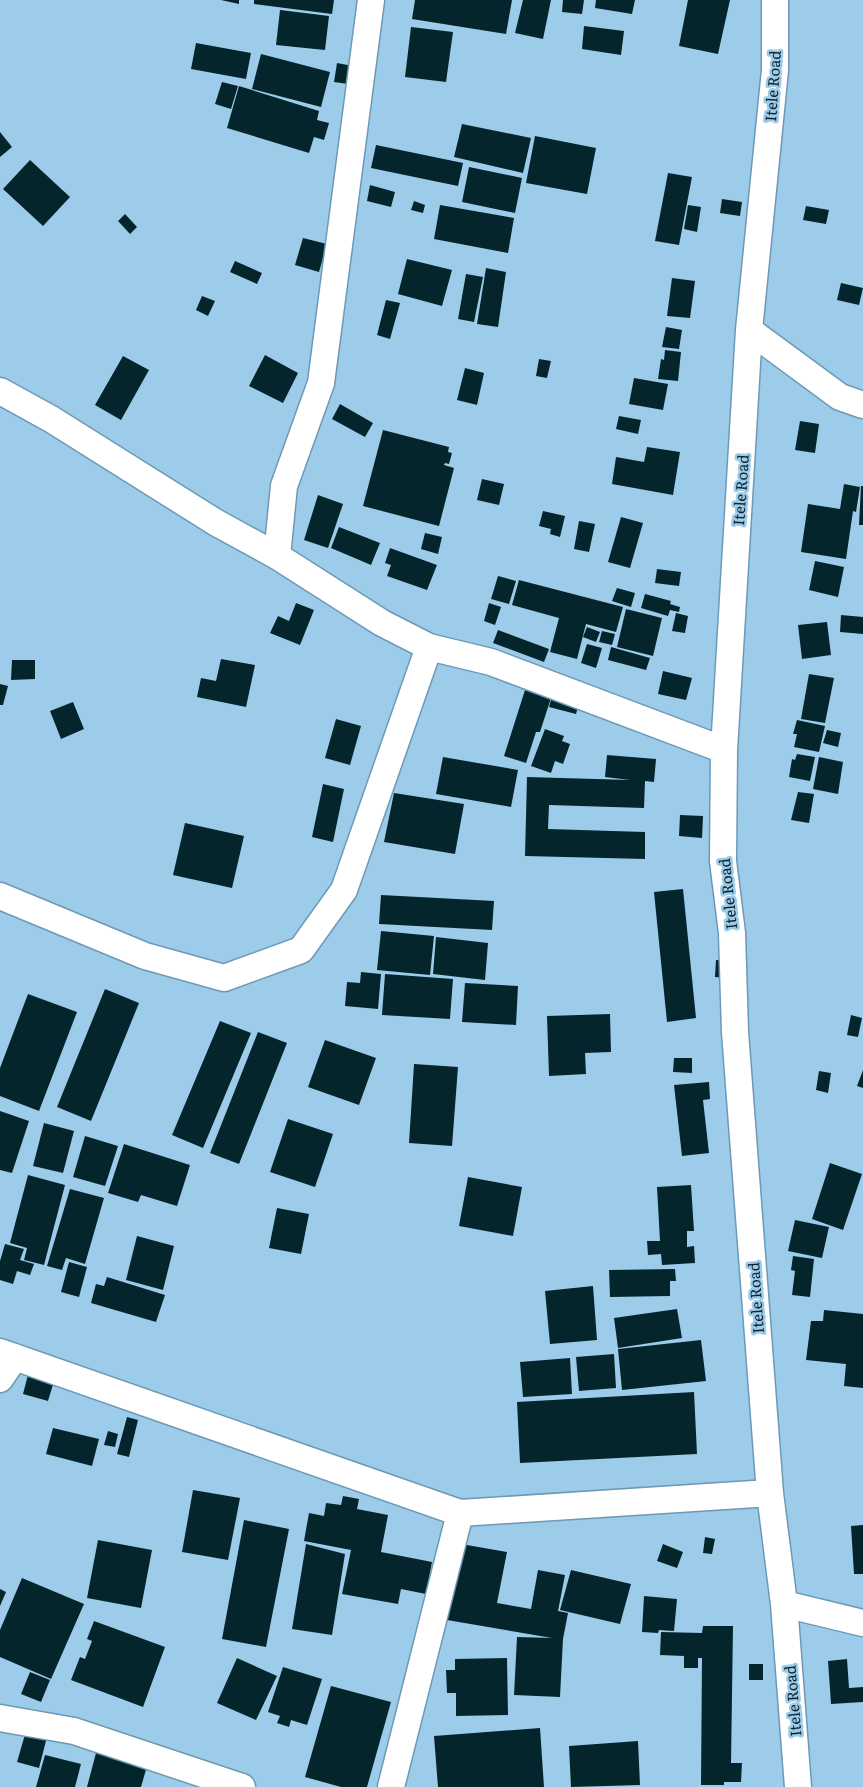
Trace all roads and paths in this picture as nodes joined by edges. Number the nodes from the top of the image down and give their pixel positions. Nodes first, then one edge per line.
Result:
1 (371, 0) edge
2 (775, 0) edge
3 (750, 330) junction
4 (0, 391) edge
5 (863, 405) edge
6 (277, 556) junction
7 (429, 647) junction
8 (724, 750) junction
9 (0, 896) edge
10 (7, 1354) edge
11 (0, 1379) edge
12 (770, 1493) junction
13 (460, 1513) junction
14 (784, 1604) junction
15 (863, 1624) edge
16 (0, 1718) edge
17 (242, 1787) edge
18 (392, 1787) edge
19 (798, 1787) edge

1 - 6 street
2 - 3 street, Itele Road
3 - 5 street
3 - 8 street, Itele Road
4 - 6 street
6 - 7 street
7 - 8 street
7 - 9 street
8 - 12 street, Itele Road
10 - 11 street
10 - 13 street
12 - 13 street
12 - 14 street, Itele Road
13 - 18 street
14 - 15 street
14 - 19 street, Itele Road
16 - 17 street

